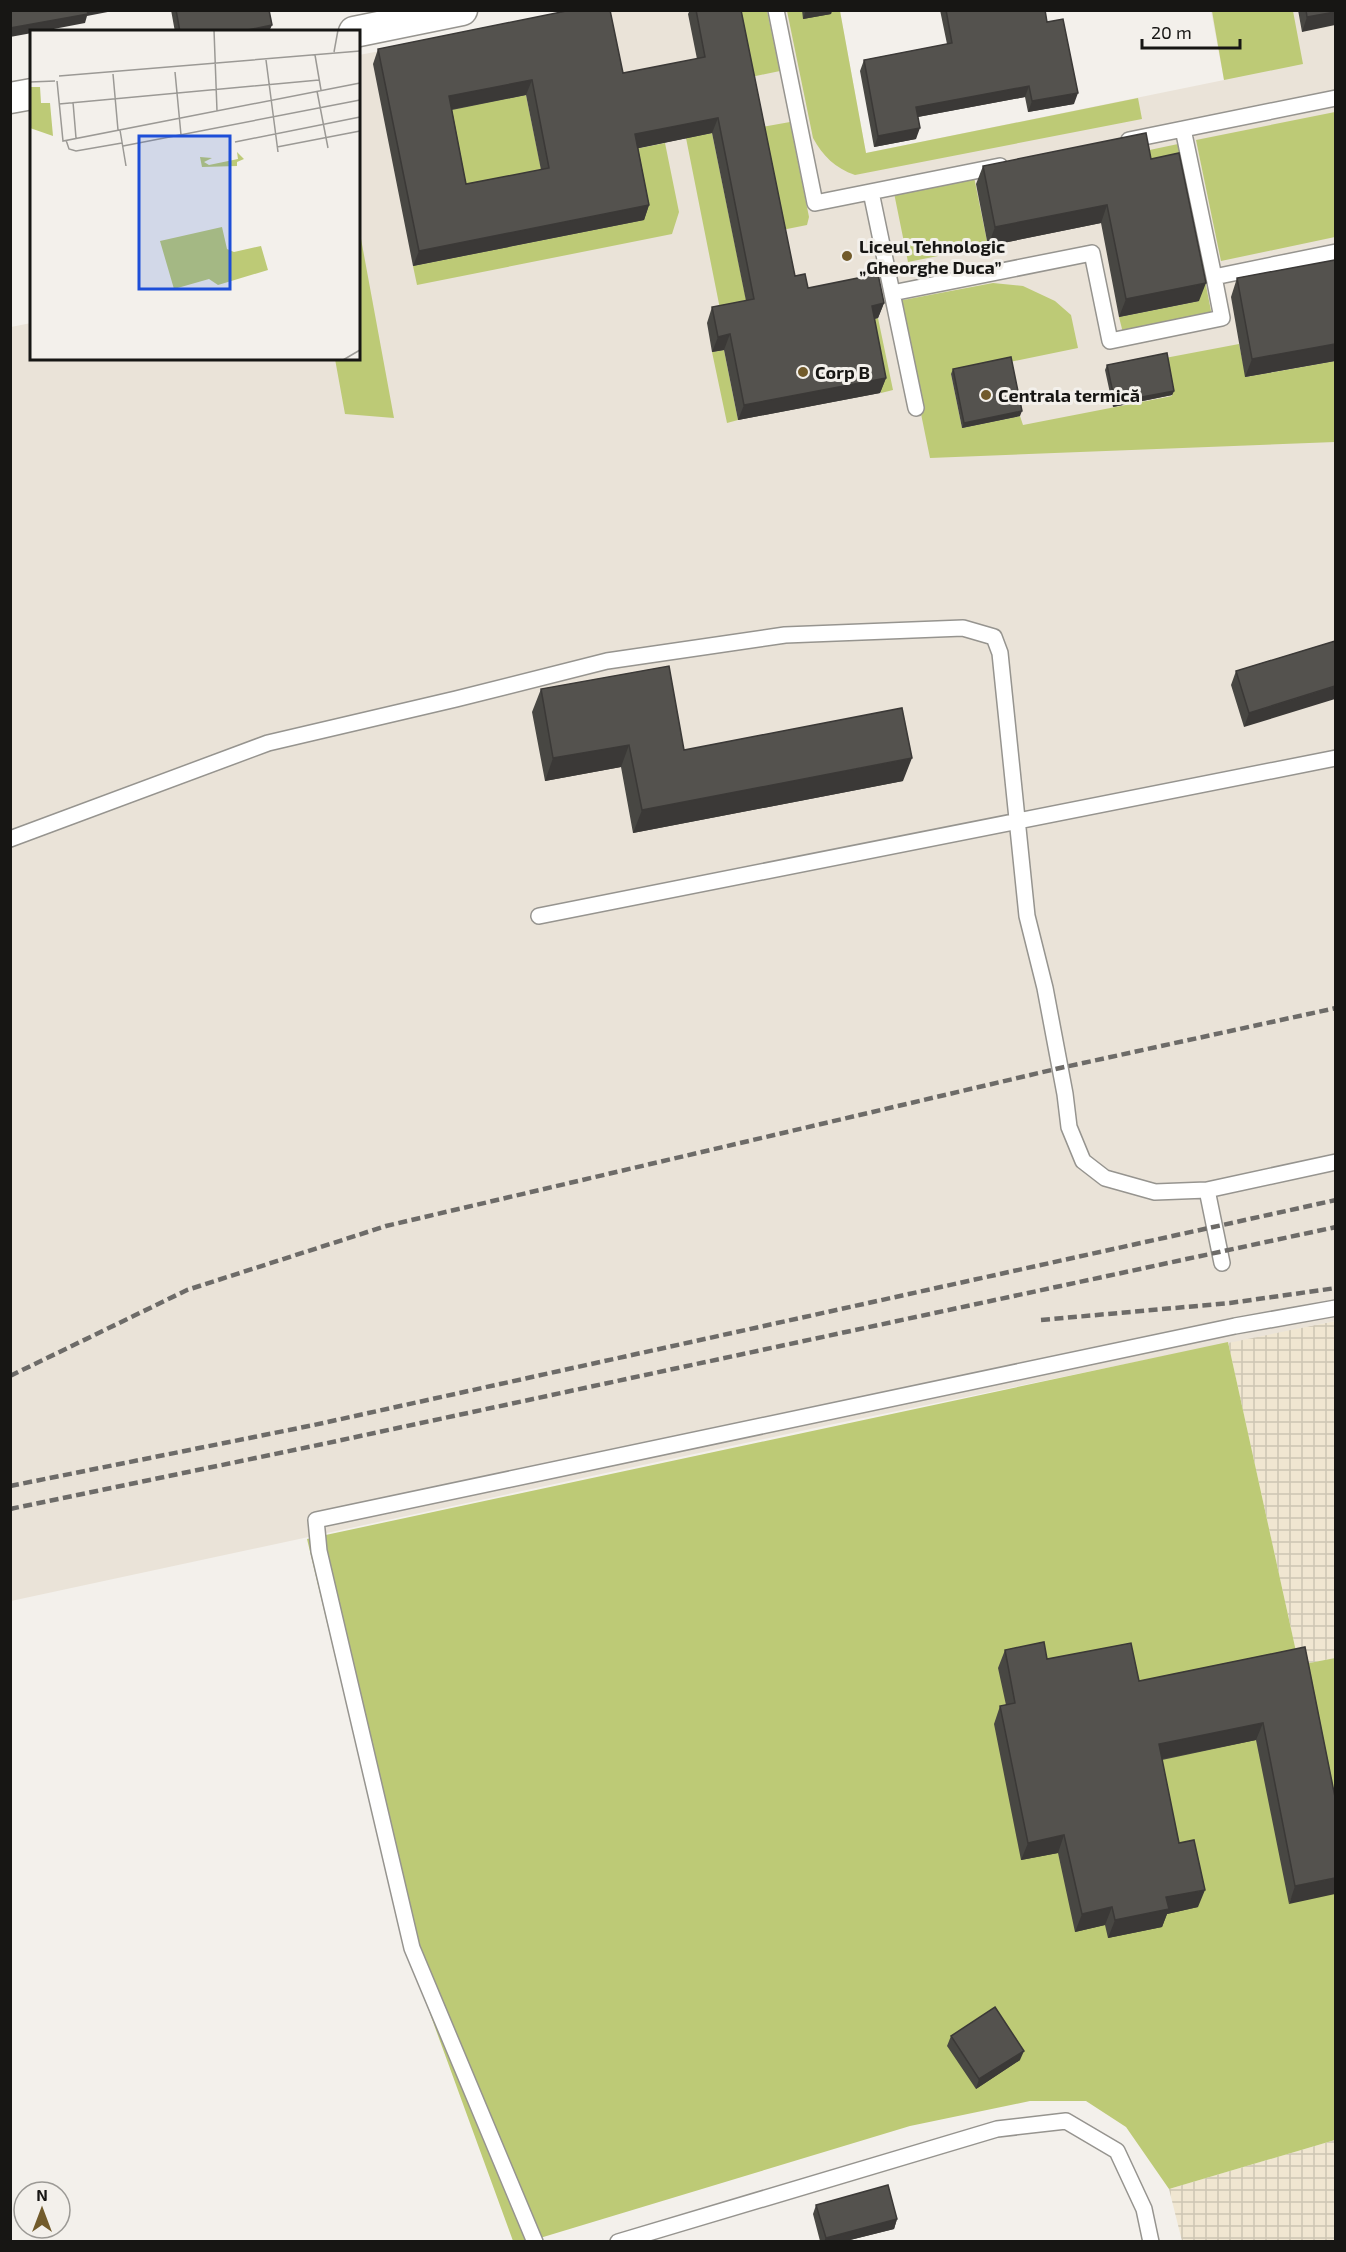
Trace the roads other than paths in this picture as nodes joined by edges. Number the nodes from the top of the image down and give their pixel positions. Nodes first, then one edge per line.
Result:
1 (462, 10) edge
2 (776, 10) edge
3 (360, 31) edge
4 (30, 94) edge
5 (10, 98) edge
6 (1335, 98) edge
7 (1183, 129) junction
8 (1116, 142) edge
9 (1015, 163) edge
10 (871, 192) junction
11 (1335, 252) edge
12 (1214, 277) junction
13 (892, 293) junction
14 (915, 408) dead end
15 (1335, 758) edge
16 (1017, 822) junction
17 (10, 839) edge
18 (539, 916) dead end
19 (1335, 1162) edge
20 (1207, 1190) junction
21 (1222, 1263) dead end
22 (1335, 1308) edge
23 (535, 2241) edge
24 (618, 2241) edge
25 (1151, 2241) edge

1 - 3 street
2 - 10 lane
4 - 5 street
6 - 7 lane
7 - 8 lane
7 - 12 lane
9 - 10 lane
10 - 13 lane
11 - 12 lane
12 - 13 lane
13 - 14 lane
15 - 16 lane
16 - 17 lane
16 - 18 lane
16 - 20 lane
19 - 20 lane
20 - 21 lane
22 - 23 lane
24 - 25 lane

